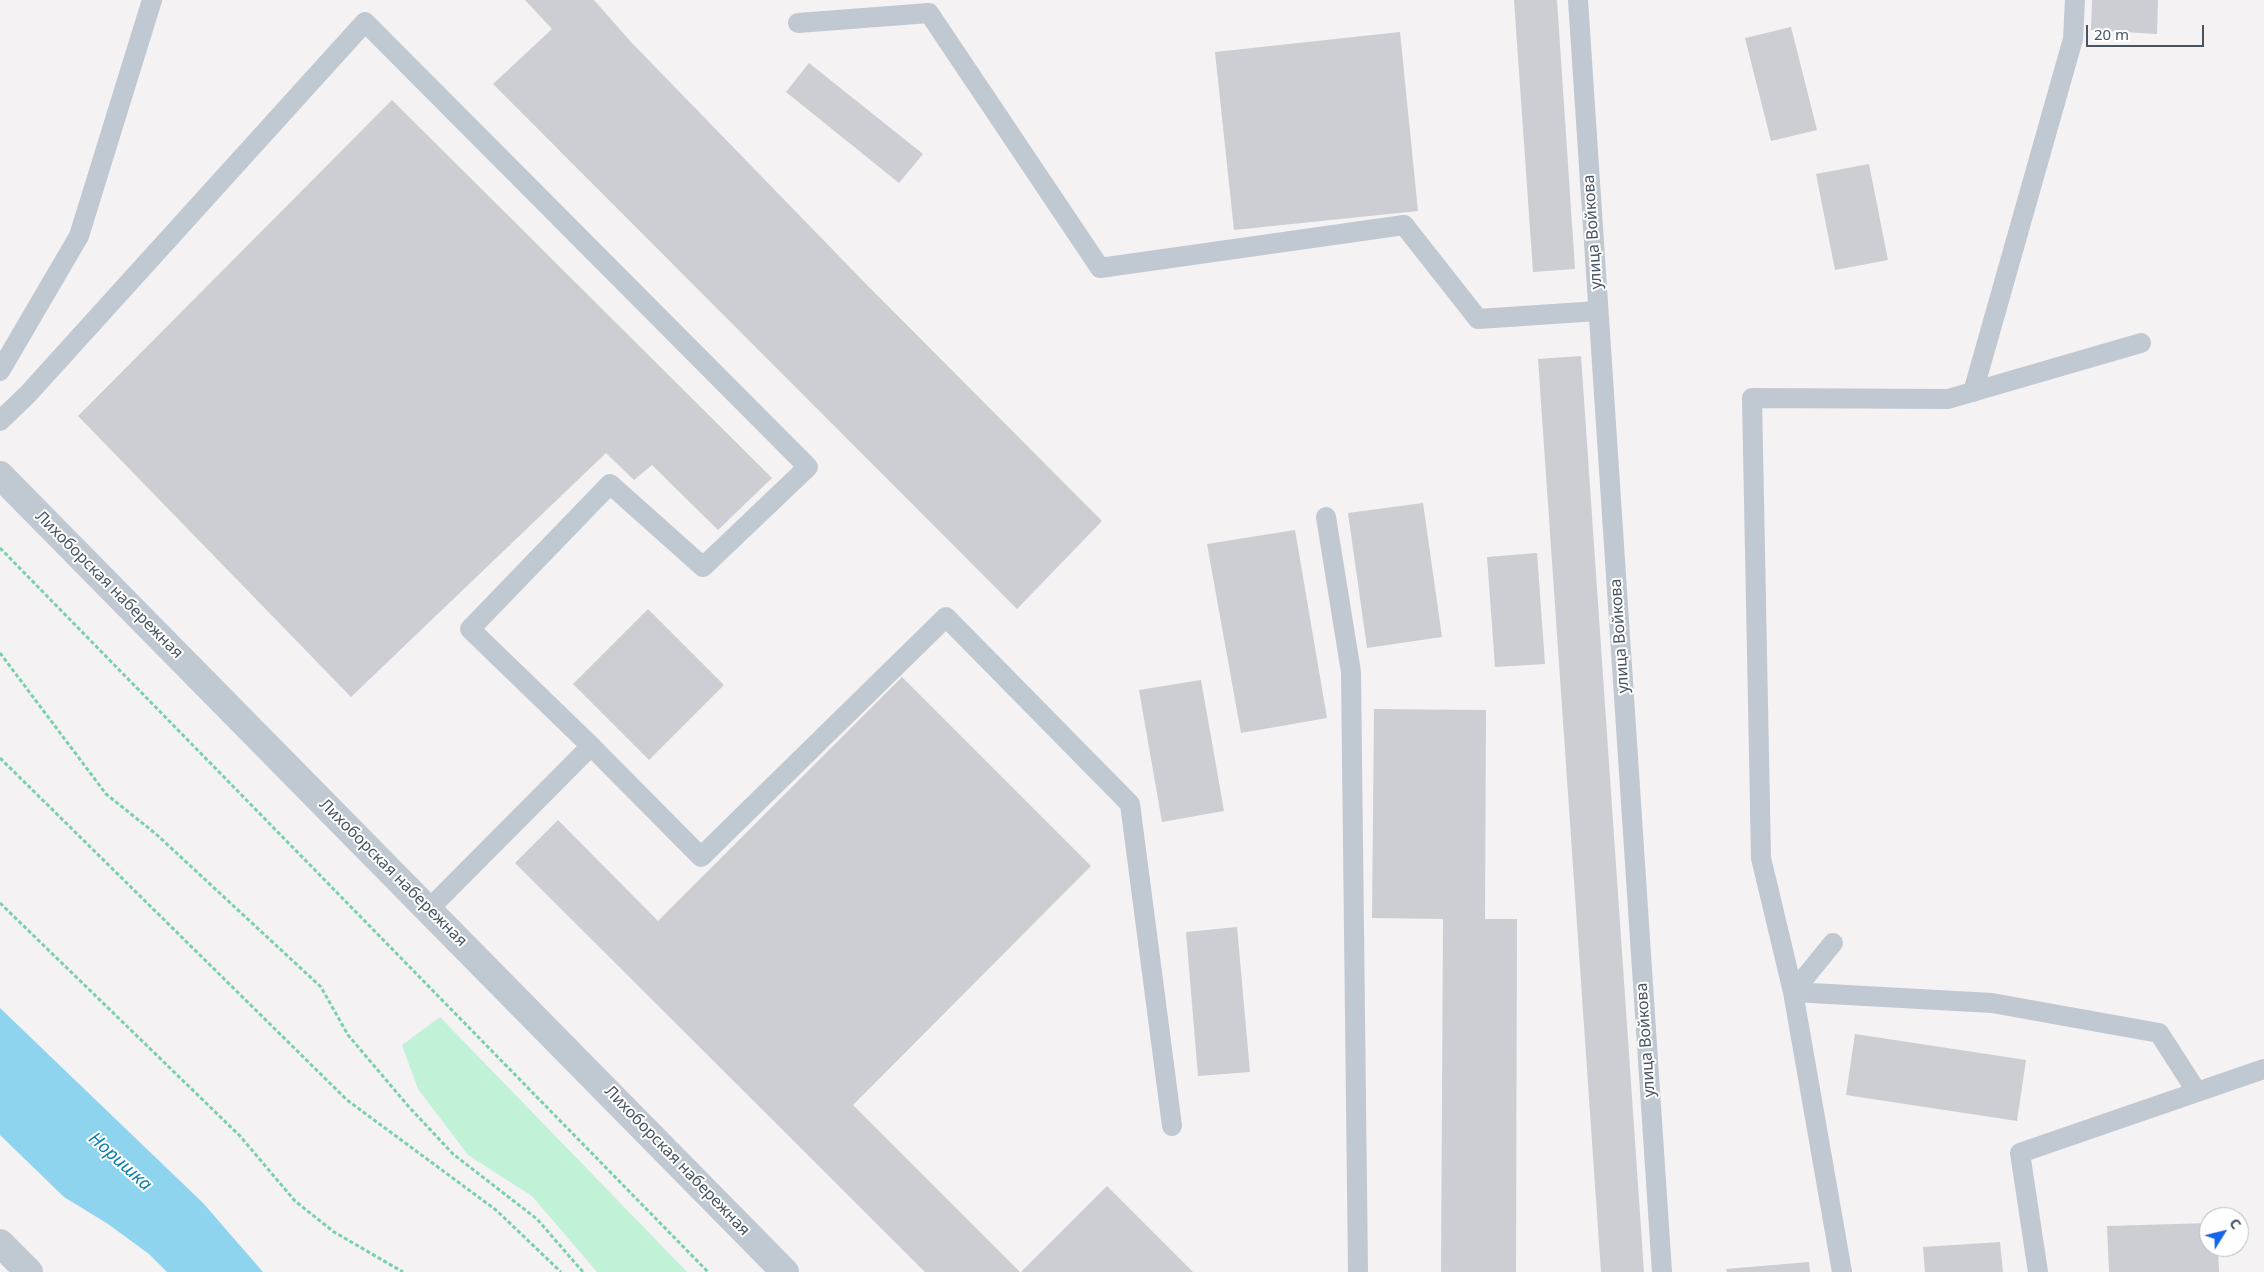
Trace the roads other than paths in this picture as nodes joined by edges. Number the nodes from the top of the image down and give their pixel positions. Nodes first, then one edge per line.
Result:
1 (152, 0) edge
2 (1578, 0) edge
3 (2074, 0) edge
4 (798, 23) dead end
5 (1598, 311) junction
6 (2142, 343) dead end
7 (0, 371) edge
8 (1973, 392) junction
9 (0, 421) edge
10 (0, 475) edge
11 (1326, 517) dead end
12 (591, 746) junction
13 (429, 909) junction
14 (1832, 943) dead end
15 (1793, 992) junction
16 (2264, 1069) edge
17 (2197, 1092) junction
18 (1172, 1126) dead end
19 (0, 1243) edge
20 (29, 1272) edge
21 (785, 1272) edge
22 (1358, 1272) edge
23 (1662, 1272) edge
24 (1842, 1272) edge
25 (2038, 1272) edge

1 - 7 lane
2 - 5 lane, улица Войкова
3 - 8 lane
4 - 5 lane
5 - 23 lane, улица Войкова
6 - 8 lane
8 - 15 lane
9 - 12 lane
10 - 13 street, Лихоборская набережная
11 - 22 lane
12 - 13 lane
12 - 18 lane
13 - 21 street, Лихоборская набережная
14 - 15 lane
15 - 17 lane
15 - 24 lane
16 - 17 lane
17 - 25 lane
19 - 20 street

